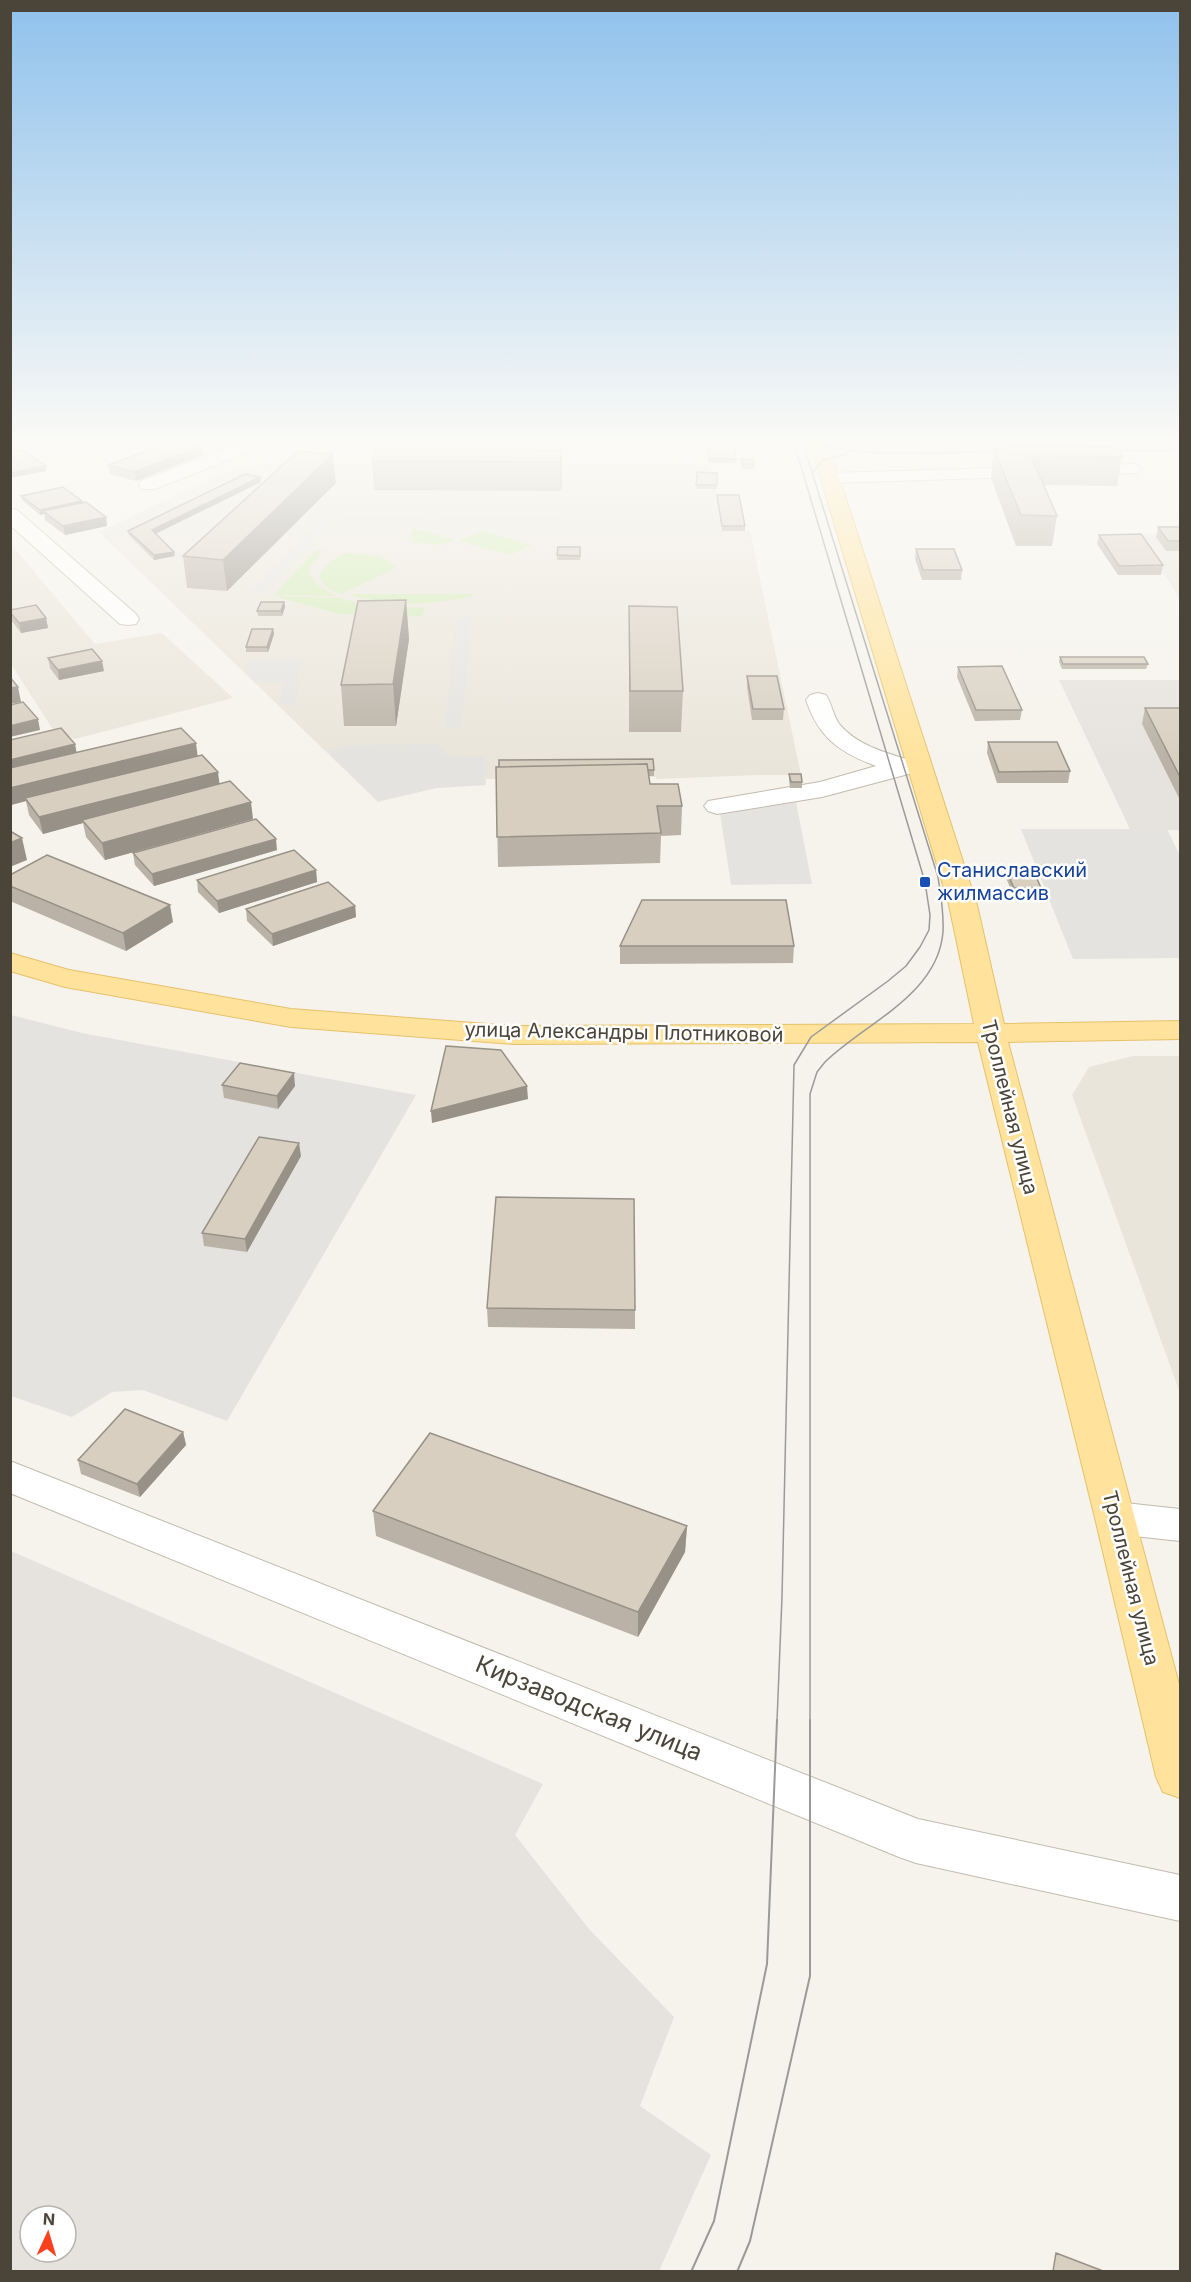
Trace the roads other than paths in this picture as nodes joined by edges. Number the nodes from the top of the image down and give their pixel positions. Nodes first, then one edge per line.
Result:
1 (50, 549) edge
2 (851, 549) edge
3 (128, 619) dead end
4 (818, 700) dead end
5 (913, 767) junction
6 (717, 806) dead end
7 (10, 962) edge
8 (1180, 1030) edge
9 (991, 1033) junction
10 (10, 1476) edge
11 (1116, 1518) junction
12 (1180, 1525) edge
13 (1180, 1777) edge
14 (1180, 1898) edge

1 - 3 street
2 - 5 main road, Троллейная улица
4 - 5 street
5 - 6 street
5 - 9 main road, Троллейная улица
7 - 9 main road, улица Александры Плотниковой
8 - 9 main road, улица Александры Плотниковой
9 - 11 main road, Троллейная улица
10 - 14 street, Кирзаводская улица
11 - 12 street
11 - 13 main road, Троллейная улица

